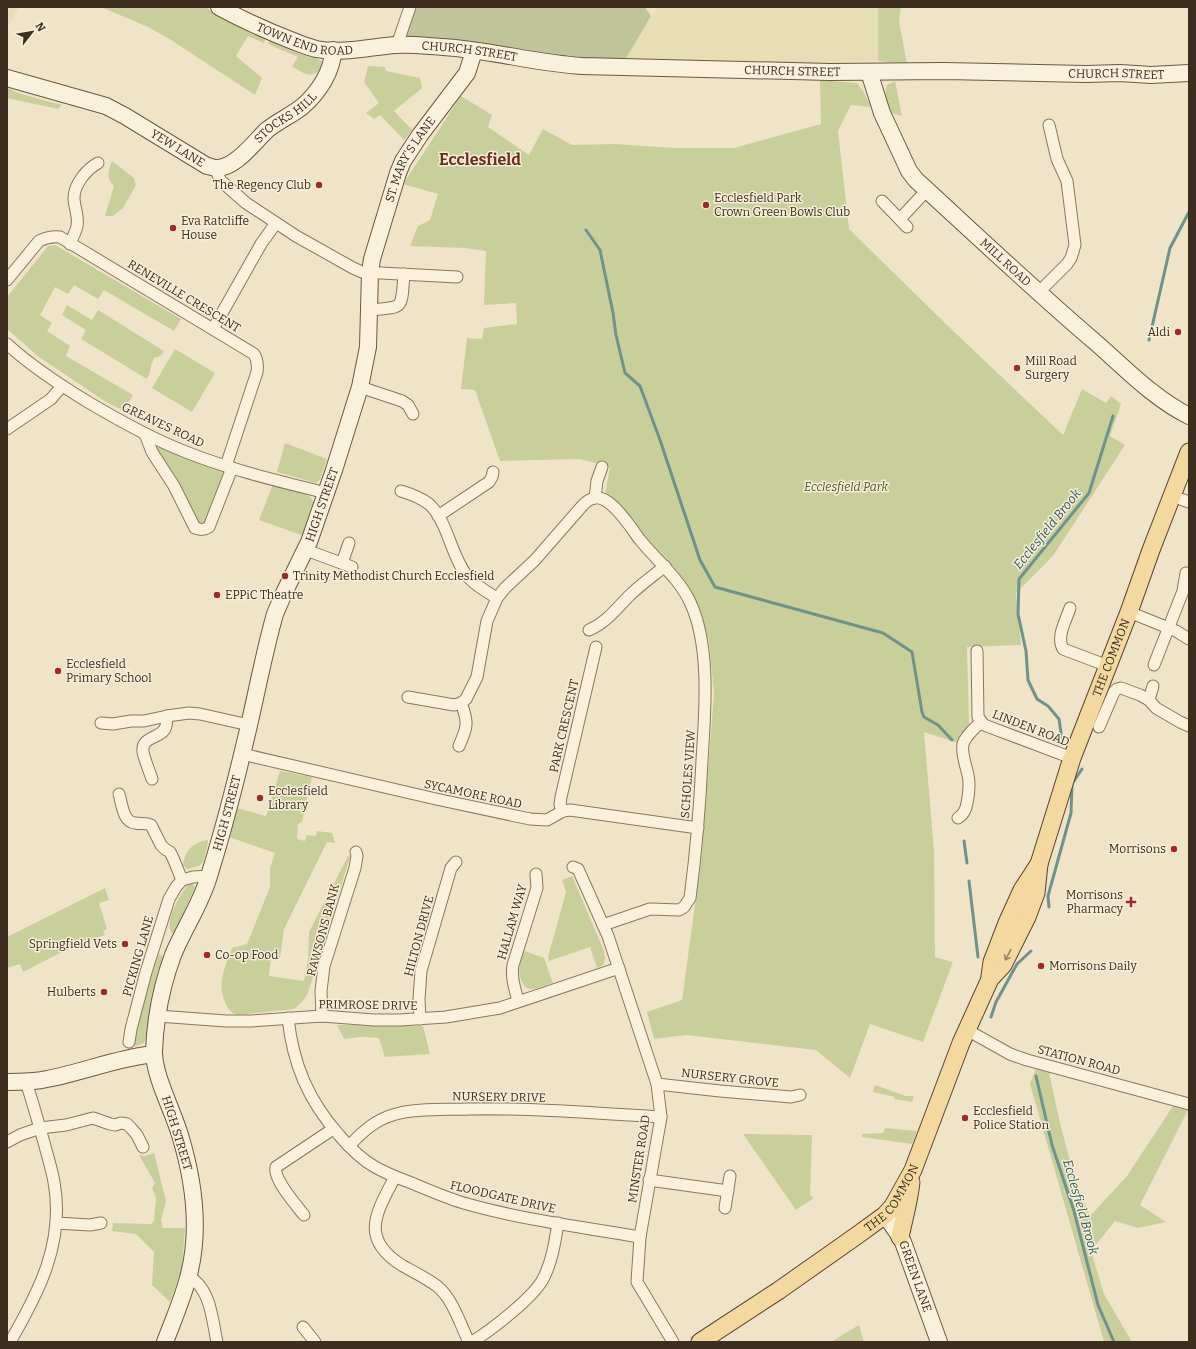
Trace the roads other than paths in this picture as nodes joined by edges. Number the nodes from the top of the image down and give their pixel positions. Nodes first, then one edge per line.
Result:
1 (219, 7) edge
2 (410, 7) edge
3 (396, 45) junction
4 (333, 50) junction
5 (474, 51) junction
6 (869, 72) junction
7 (1189, 73) edge
8 (7, 78) edge
9 (1049, 125) dead end
10 (98, 163) dead end
11 (216, 168) junction
12 (927, 190) junction
13 (882, 201) dead end
14 (276, 223) junction
15 (70, 244) junction
16 (404, 274) junction
17 (369, 276) junction
18 (457, 277) dead end
19 (7, 280) edge
20 (1038, 293) junction
21 (369, 310) junction
22 (213, 329) junction
23 (7, 344) edge
24 (62, 386) junction
25 (360, 387) junction
26 (413, 414) dead end
27 (1189, 416) edge
28 (7, 429) edge
29 (145, 434) junction
30 (1189, 452) edge
31 (229, 467) junction
32 (602, 467) dead end
33 (493, 472) dead end
34 (402, 491) dead end
35 (326, 493) junction
36 (1172, 496) junction
37 (595, 498) junction
38 (1189, 502) edge
39 (438, 516) junction
40 (349, 543) dead end
41 (306, 550) junction
42 (665, 566) junction
43 (1186, 573) dead end
44 (497, 598) junction
45 (1070, 608) dead end
46 (1129, 612) junction
47 (1169, 628) junction
48 (589, 630) dead end
49 (1189, 639) edge
50 (596, 647) dead end
51 (977, 651) dead end
52 (1154, 665) dead end
53 (1108, 666) junction
54 (1153, 686) dead end
55 (408, 697) dead end
56 (1149, 700) junction
57 (462, 703) junction
58 (166, 716) junction
59 (981, 722) junction
60 (101, 723) dead end
61 (249, 725) junction
62 (1189, 726) edge
63 (1099, 727) dead end
64 (459, 746) dead end
65 (242, 754) junction
66 (1072, 758) junction
67 (152, 779) dead end
68 (119, 794) dead end
69 (562, 811) junction
70 (958, 818) dead end
71 (698, 828) junction
72 (356, 852) dead end
73 (456, 862) dead end
74 (573, 867) dead end
75 (536, 874) dead end
76 (209, 876) junction
77 (182, 880) junction
78 (604, 925) junction
79 (618, 968) junction
80 (518, 1001) junction
81 (158, 1016) junction
82 (322, 1016) junction
83 (288, 1018) junction
84 (420, 1019) junction
85 (967, 1030) junction
86 (130, 1042) dead end
87 (154, 1054) junction
88 (7, 1082) edge
89 (26, 1082) junction
90 (657, 1084) junction
91 (800, 1095) dead end
92 (1189, 1104) edge
93 (661, 1117) junction
94 (40, 1128) junction
95 (333, 1128) junction
96 (7, 1142) edge
97 (349, 1146) junction
98 (143, 1147) dead end
99 (913, 1170) junction
100 (730, 1176) dead end
101 (395, 1177) junction
102 (649, 1180) junction
103 (728, 1191) junction
104 (725, 1208) dead end
105 (304, 1215) dead end
106 (885, 1215) junction
107 (56, 1223) junction
108 (101, 1223) dead end
109 (558, 1223) junction
110 (640, 1237) junction
111 (900, 1237) junction
112 (188, 1276) junction
113 (303, 1327) dead end
114 (10, 1342) edge
115 (165, 1342) edge
116 (217, 1342) edge
117 (316, 1342) edge
118 (468, 1342) edge
119 (472, 1342) edge
120 (673, 1342) edge
121 (700, 1342) edge
122 (939, 1342) edge

1 - 4 main road, TOWN END ROAD
2 - 3 street
3 - 4 main road, TOWN END ROAD
3 - 5 main road, CHURCH STREET
4 - 11 main road, STOCKS HILL
5 - 6 main road, CHURCH STREET
5 - 17 main road, ST. MARY'S LANE
6 - 7 main road, CHURCH STREET
6 - 12 main road, MILL ROAD
8 - 11 main road, YEW LANE
9 - 20 street
10 - 15 street
11 - 14 street, YEW LANE
12 - 13 street
12 - 20 main road, MILL ROAD
14 - 17 street, YEW LANE
14 - 22 street
15 - 19 street, RENEVILLE CRESCENT
15 - 22 street, RENEVILLE CRESCENT
16 - 17 street, YEW LANE
16 - 18 street, YEW LANE
16 - 21 street
17 - 21 main road, HIGH STREET
20 - 27 main road, MILL ROAD
21 - 25 main road, HIGH STREET
22 - 31 street, RENEVILLE CRESCENT
23 - 24 street, GREAVES ROAD
24 - 28 street
24 - 29 street, GREAVES ROAD
25 - 26 street
25 - 35 main road, HIGH STREET
29 - 31 street, GREAVES ROAD
29 - 31 street, RENEVILLE CRESCENT
30 - 36 main road, THE COMMON
31 - 35 street, GREAVES ROAD
32 - 37 street
33 - 39 street
34 - 39 street
35 - 41 main road, HIGH STREET
36 - 38 street
36 - 46 main road, THE COMMON
37 - 42 street, SCHOLES VIEW
37 - 44 street
39 - 44 street
40 - 41 street
41 - 61 main road, HIGH STREET
42 - 48 street
42 - 71 street, SCHOLES VIEW
43 - 47 street
44 - 57 street
45 - 53 street
46 - 47 street
46 - 53 main road, THE COMMON
47 - 49 street
47 - 52 street
50 - 69 street, PARK CRESCENT
51 - 59 street, LINDEN ROAD
53 - 66 main road, THE COMMON
54 - 56 street
55 - 57 street
56 - 62 street
56 - 63 street
57 - 64 street
58 - 60 street
58 - 61 street
58 - 67 street
59 - 66 street, LINDEN ROAD
59 - 70 street
61 - 65 main road, HIGH STREET
65 - 69 street, SYCAMORE ROAD
65 - 76 main road, HIGH STREET
66 - 85 main road, THE COMMON
68 - 77 street
69 - 71 street, SYCAMORE ROAD
71 - 78 street, SCHOLES VIEW
72 - 82 street, RAWSONS BANK
73 - 84 street, HILTON DRIVE
74 - 78 street, MINSTER ROAD
75 - 80 street, HALLAM WAY
76 - 77 street
76 - 81 main road, HIGH STREET
77 - 86 street, PICKING LANE
78 - 79 street, MINSTER ROAD
79 - 80 street, PRIMROSE DRIVE
79 - 90 street, MINSTER ROAD
80 - 84 street, PRIMROSE DRIVE
81 - 83 street, PRIMROSE DRIVE
81 - 87 main road, HIGH STREET
82 - 83 street, PRIMROSE DRIVE
82 - 84 street, PRIMROSE DRIVE
83 - 95 street, FLOODGATE DRIVE
85 - 92 street, STATION ROAD
85 - 99 main road, THE COMMON
87 - 89 main road
87 - 112 main road, HIGH STREET
88 - 89 main road
89 - 94 street
90 - 91 street, NURSERY GROVE
90 - 93 street, MINSTER ROAD
93 - 97 street, NURSERY DRIVE
93 - 102 street, MINSTER ROAD
94 - 96 street
94 - 98 street
94 - 107 street
95 - 97 street, FLOODGATE DRIVE
95 - 105 street
97 - 101 street, FLOODGATE DRIVE
99 - 106 main road, THE COMMON
99 - 111 main road
100 - 103 street
101 - 109 street, FLOODGATE DRIVE
101 - 118 street
102 - 103 street
102 - 110 street, MINSTER ROAD
103 - 104 street
106 - 111 main road, GREEN LANE
106 - 121 main road, THE COMMON
107 - 108 street
107 - 114 street
109 - 110 street, FLOODGATE DRIVE
109 - 119 street
110 - 120 street, MINSTER ROAD
111 - 122 main road, GREEN LANE
112 - 115 main road, HIGH STREET
112 - 116 street
113 - 117 street

